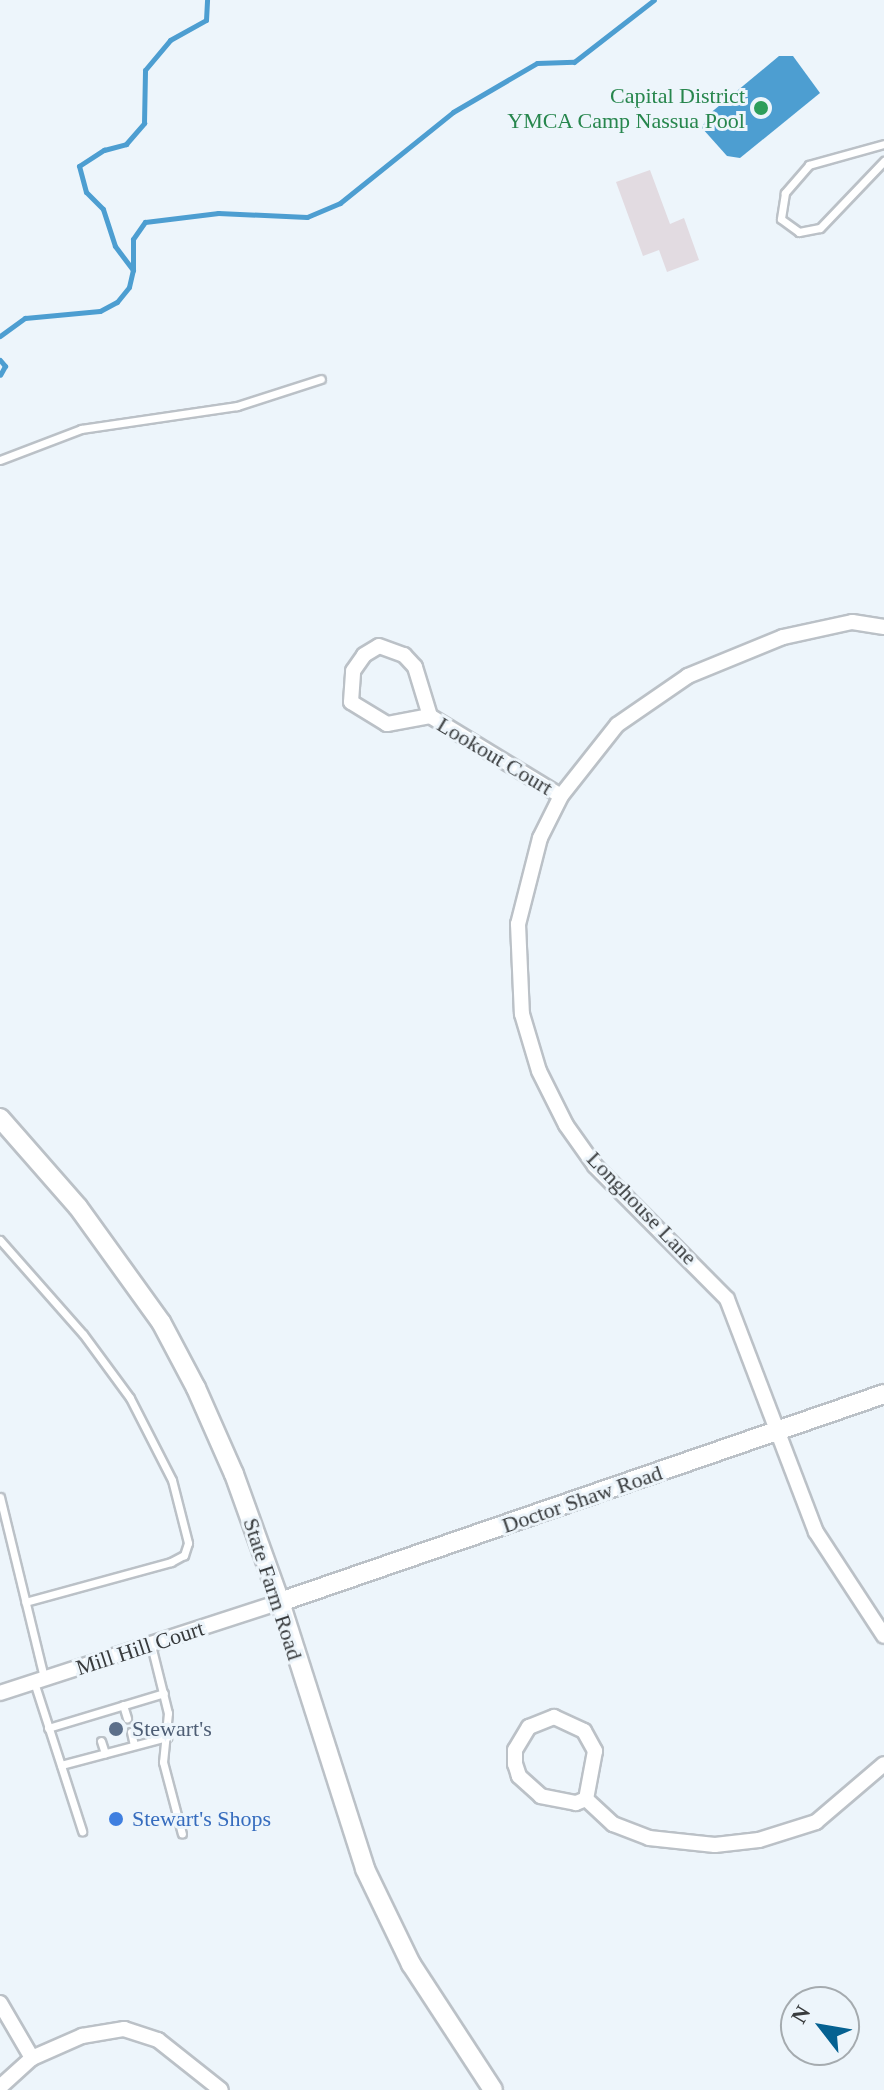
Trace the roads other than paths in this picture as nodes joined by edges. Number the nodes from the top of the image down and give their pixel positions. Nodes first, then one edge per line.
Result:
1 (884, 144) edge
2 (884, 161) edge
3 (321, 379) dead end
4 (0, 460) edge
5 (884, 627) edge
6 (430, 716) junction
7 (561, 796) junction
8 (0, 1118) edge
9 (0, 1240) edge
10 (884, 1394) edge
11 (780, 1429) junction
12 (0, 1497) edge
13 (25, 1602) junction
14 (280, 1602) junction
15 (884, 1636) edge
16 (151, 1645) junction
17 (39, 1680) junction
18 (0, 1693) edge
19 (164, 1693) junction
20 (123, 1705) junction
21 (94, 1714) junction
22 (127, 1718) dead end
23 (97, 1726) dead end
24 (48, 1728) junction
25 (131, 1732) dead end
26 (167, 1737) junction
27 (101, 1741) dead end
28 (134, 1745) junction
29 (105, 1753) junction
30 (884, 1764) edge
31 (61, 1765) junction
32 (586, 1799) junction
33 (82, 1831) dead end
34 (182, 1834) dead end
35 (0, 2003) edge
36 (32, 2058) junction
37 (0, 2087) edge
38 (221, 2090) edge
39 (493, 2090) edge

1 - 2 lane
3 - 4 lane
5 - 7 street, Longhouse Lane
6 - 6 street, Lookout Court
6 - 7 street, Lookout Court
7 - 11 street, Longhouse Lane
8 - 14 main road, State Farm Road
9 - 13 lane
10 - 11 main road, Doctor Shaw Road
11 - 14 main road, Doctor Shaw Road
11 - 15 street, Longhouse Lane
12 - 13 lane
13 - 17 lane
14 - 16 street, Mill Hill Court
14 - 39 main road, State Farm Road
16 - 17 street, Mill Hill Court
16 - 19 lane
17 - 18 street, Mill Hill Court
17 - 24 lane
19 - 20 lane
19 - 26 lane
20 - 21 lane
20 - 22 lane
21 - 23 lane
21 - 24 lane
24 - 31 lane
25 - 28 lane
26 - 28 lane
26 - 34 lane
27 - 29 lane
28 - 29 lane
29 - 31 lane
30 - 32 street
31 - 33 lane
32 - 32 street
35 - 36 street
36 - 37 street
36 - 38 street

